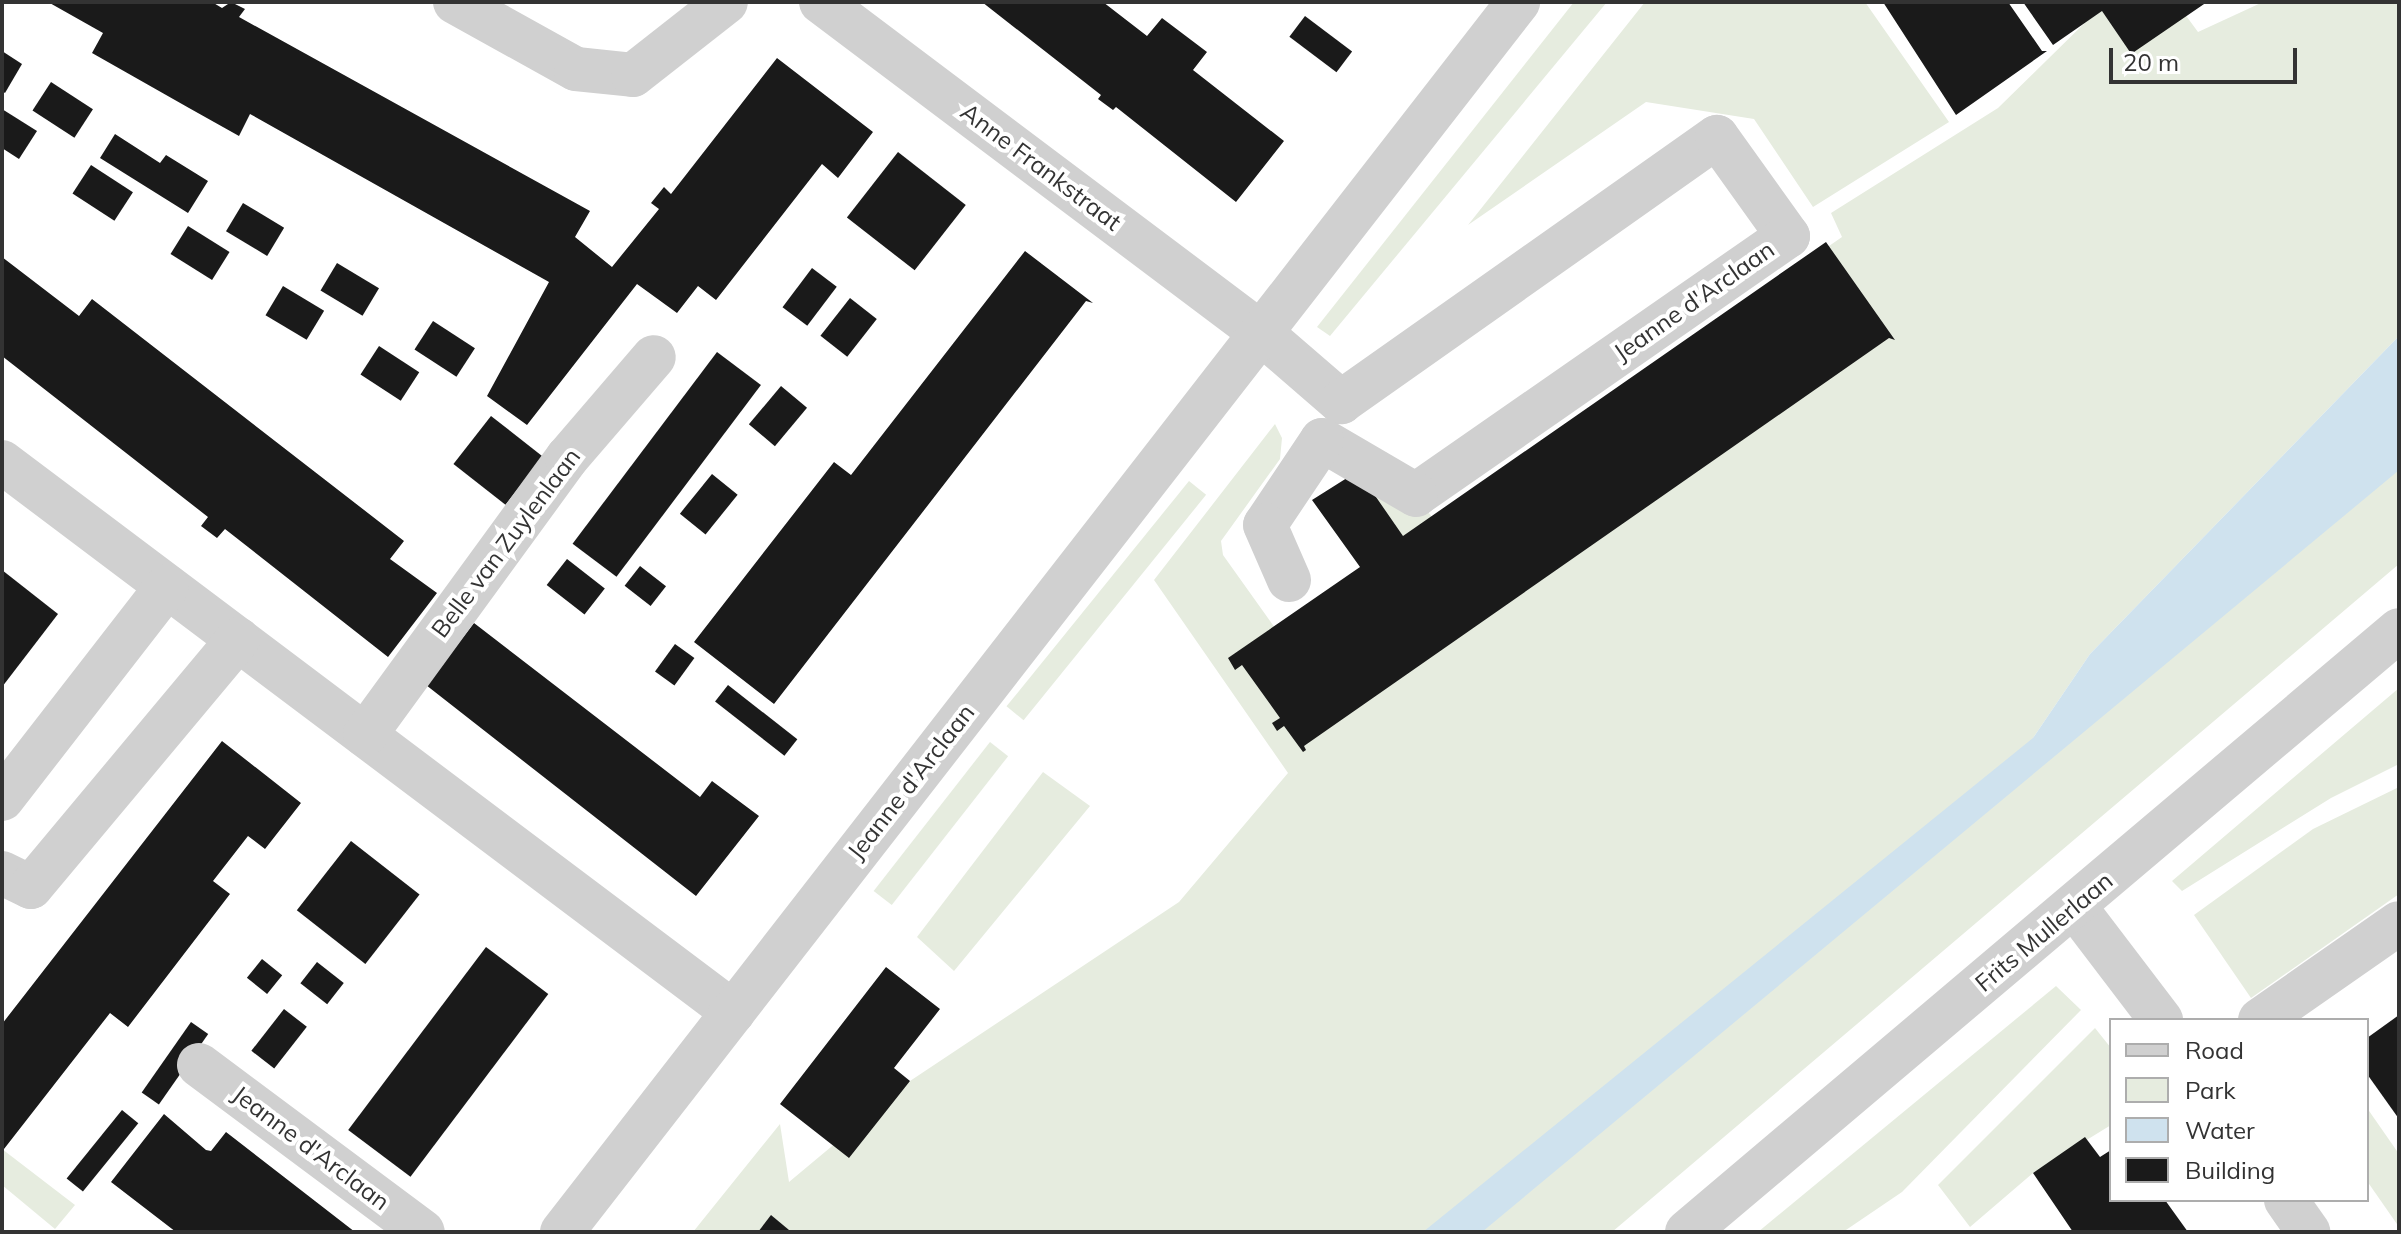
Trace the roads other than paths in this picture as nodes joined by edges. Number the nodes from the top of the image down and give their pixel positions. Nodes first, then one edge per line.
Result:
1 (455, 2) edge
2 (726, 2) edge
3 (821, 2) edge
4 (1518, 2) edge
5 (1261, 333) junction
6 (654, 357) dead end
7 (1331, 421) junction
8 (2, 462) edge
9 (1289, 580) dead end
10 (167, 586) junction
11 (2399, 630) edge
12 (238, 639) junction
13 (365, 735) junction
14 (2, 799) edge
15 (2, 873) edge
16 (2075, 907) junction
17 (2399, 923) edge
18 (733, 1012) junction
19 (2159, 1018) edge
20 (2263, 1018) edge
21 (199, 1065) dead end
22 (2287, 1202) edge
23 (423, 1232) edge
24 (562, 1232) edge
25 (1687, 1232) edge
26 (2308, 1232) edge

1 - 2 street
3 - 5 street, Anne Frankstraat
4 - 5 street, Jeanne d'Arclaan
5 - 7 street, Jeanne d'Arclaan
5 - 18 street, Jeanne d'Arclaan
6 - 13 street, Belle van Zuylenlaan
7 - 7 street, Jeanne d'Arclaan
7 - 9 street, Jeanne d'Arclaan
8 - 10 street
10 - 12 street
10 - 14 street
11 - 16 street, Frits Mullerlaan
12 - 13 street
12 - 15 street
13 - 18 street
16 - 19 street
16 - 25 street, Frits Mullerlaan
17 - 20 street
18 - 24 street, Jeanne d'Arclaan
21 - 23 street, Jeanne d'Arclaan
22 - 26 street

